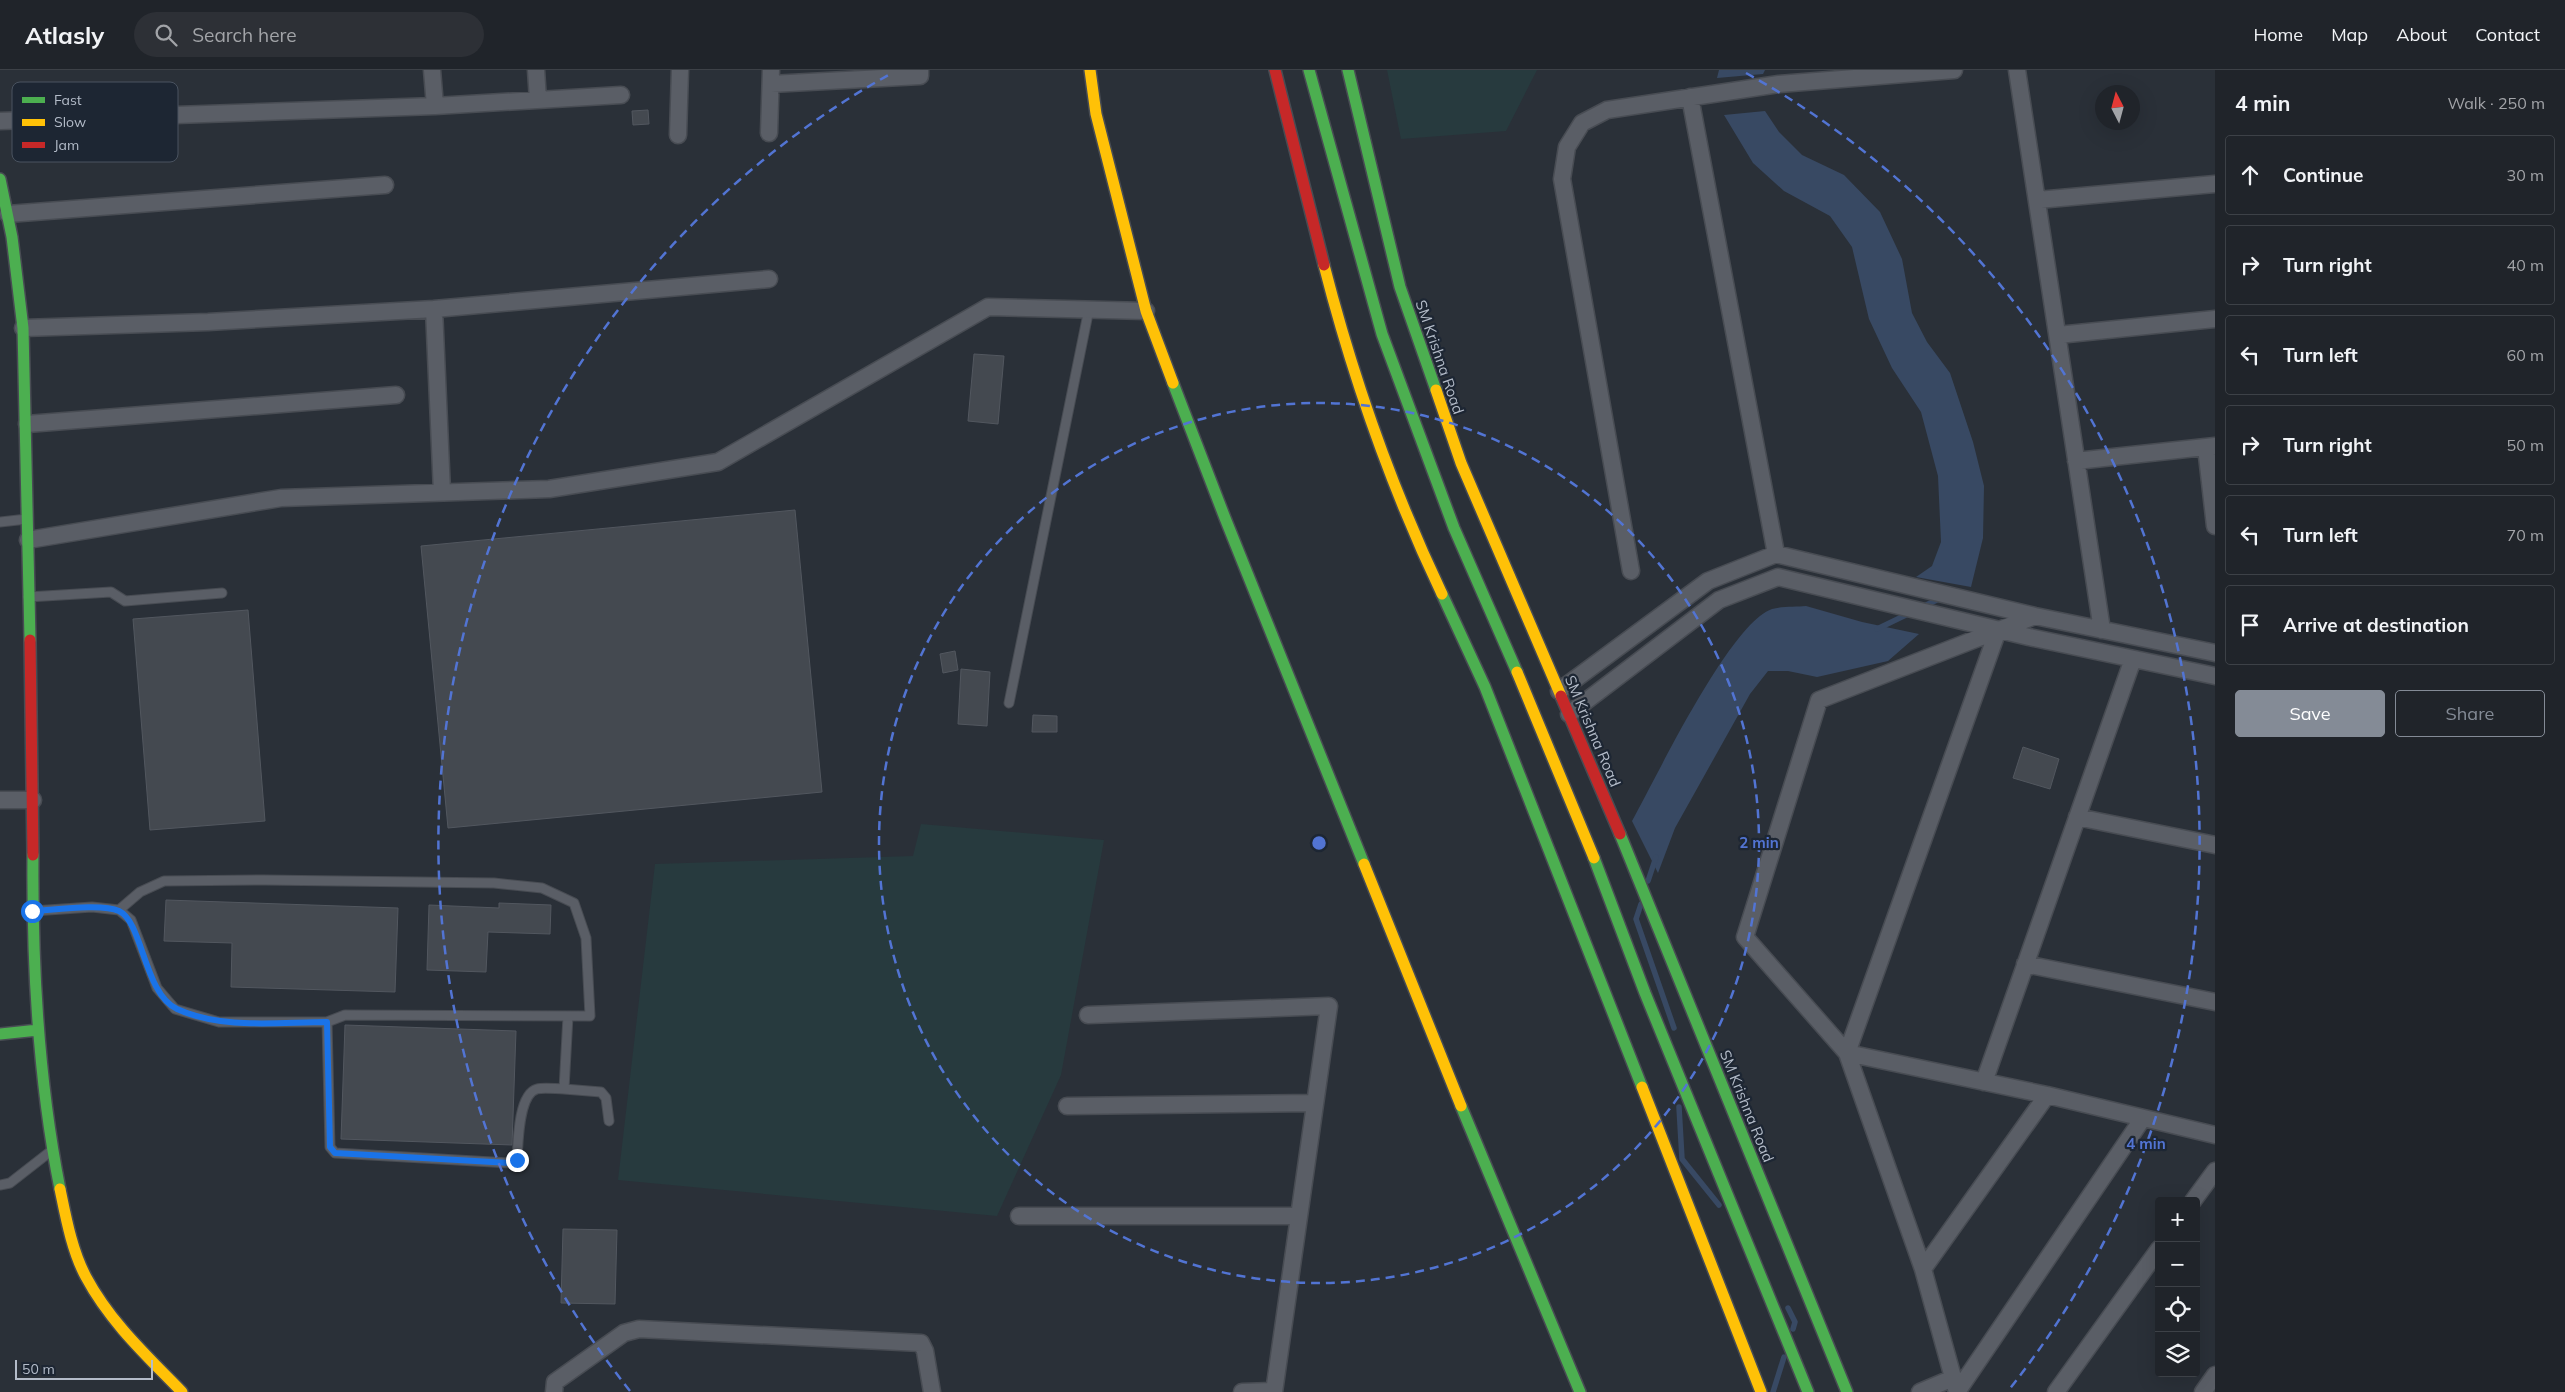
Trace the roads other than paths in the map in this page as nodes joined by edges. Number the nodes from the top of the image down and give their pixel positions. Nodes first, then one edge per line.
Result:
1 (432, 70) edge
2 (536, 70) edge
3 (680, 70) edge
4 (920, 70) edge
5 (1090, 70) edge
6 (1275, 70) edge
7 (1954, 70) edge
8 (2017, 70) edge
9 (1349, 71) edge
10 (1310, 74) edge
11 (771, 77) edge
12 (621, 95) dead end
13 (1690, 97) junction
14 (538, 100) junction
15 (435, 106) junction
16 (178, 115) edge
17 (769, 133) dead end
18 (678, 135) dead end
19 (0, 179) edge
20 (2215, 184) edge
21 (385, 185) dead end
22 (2038, 200) junction
23 (8, 214) junction
24 (6, 232) edge
25 (15, 255) junction
26 (0, 256) edge
27 (769, 280) dead end
28 (434, 309) junction
29 (1089, 309) junction
30 (1146, 311) junction
31 (2215, 319) edge
32 (23, 328) junction
33 (2058, 335) junction
34 (396, 395) dead end
35 (27, 424) junction
36 (2210, 447) edge
37 (2076, 461) junction
38 (442, 492) junction
39 (28, 518) junction
40 (0, 522) edge
41 (2215, 526) edge
42 (28, 540) junction
43 (1776, 554) junction
44 (1631, 571) dead end
45 (222, 593) dead end
46 (28, 597) junction
47 (2034, 616) junction
48 (1998, 630) junction
49 (2102, 630) junction
50 (2215, 653) edge
51 (2133, 658) junction
52 (2215, 676) edge
53 (1559, 691) junction
54 (1009, 703) dead end
55 (1569, 714) junction
56 (0, 800) edge
57 (33, 800) junction
58 (2077, 817) junction
59 (2215, 845) edge
60 (119, 910) junction
61 (32, 911) junction
62 (2025, 964) junction
63 (2215, 1002) edge
64 (1088, 1015) dead end
65 (568, 1016) junction
66 (327, 1022) junction
67 (38, 1030) junction
68 (0, 1034) edge
69 (1847, 1053) junction
70 (1984, 1082) junction
71 (564, 1089) junction
72 (2047, 1095) junction
73 (1315, 1103) junction
74 (1067, 1106) dead end
75 (2143, 1118) junction
76 (609, 1121) dead end
77 (2215, 1135) edge
78 (52, 1150) junction
79 (2215, 1170) edge
80 (0, 1185) edge
81 (2196, 1197) edge
82 (1019, 1216) dead end
83 (1299, 1216) junction
84 (2155, 1255) edge
85 (1923, 1269) junction
86 (2215, 1375) edge
87 (1956, 1387) edge
88 (1273, 1391) edge
89 (182, 1392) edge
90 (554, 1392) edge
91 (932, 1392) edge
92 (1242, 1392) edge
93 (1580, 1392) edge
94 (1761, 1392) edge
95 (1808, 1392) edge
96 (1847, 1392) edge
97 (1920, 1392) edge
98 (2056, 1392) edge
99 (2203, 1392) edge

1 - 15 street
2 - 14 street
3 - 18 street
4 - 11 street
5 - 30 main road
6 - 94 main road
7 - 13 street
8 - 22 street
9 - 53 main road, SM Krishna Road
10 - 95 main road
11 - 17 street
12 - 14 street
13 - 43 street
13 - 44 street
14 - 15 street
15 - 16 street
19 - 23 main road
20 - 22 street
21 - 23 street
22 - 33 street
23 - 24 main road
24 - 25 main road
25 - 26 main road
25 - 32 main road
27 - 28 street
28 - 32 street
28 - 38 street
29 - 30 street
29 - 38 street
29 - 54 lane
30 - 93 main road
31 - 33 street
32 - 35 main road
33 - 37 street
34 - 35 street
35 - 39 main road
36 - 37 street
36 - 41 street
37 - 49 street
38 - 42 street
39 - 40 lane
39 - 42 main road
42 - 46 main road
43 - 47 street
43 - 53 street
45 - 46 lane
46 - 57 main road
47 - 48 street
47 - 49 street
48 - 51 street
48 - 55 street
48 - 69 street
48 - 69 street
49 - 50 street
51 - 52 street
51 - 58 street
53 - 55 main road, SM Krishna Road
55 - 96 main road, SM Krishna Road
56 - 57 street
57 - 61 main road
58 - 59 street
58 - 62 street
60 - 61 lane
60 - 65 lane
60 - 66 lane
61 - 67 main road
62 - 63 street
62 - 70 street
64 - 73 street
65 - 66 lane
65 - 71 lane
66 - 71 lane
67 - 68 main road
67 - 78 main road
69 - 70 street
69 - 85 street
70 - 72 street
71 - 76 lane
72 - 75 street
72 - 85 street
73 - 74 street
73 - 83 street
75 - 77 street
75 - 87 street
78 - 80 lane
78 - 89 main road
79 - 81 street
82 - 83 street
83 - 88 street
84 - 98 street
85 - 87 street
86 - 99 street
87 - 97 street
88 - 92 street
90 - 91 street

